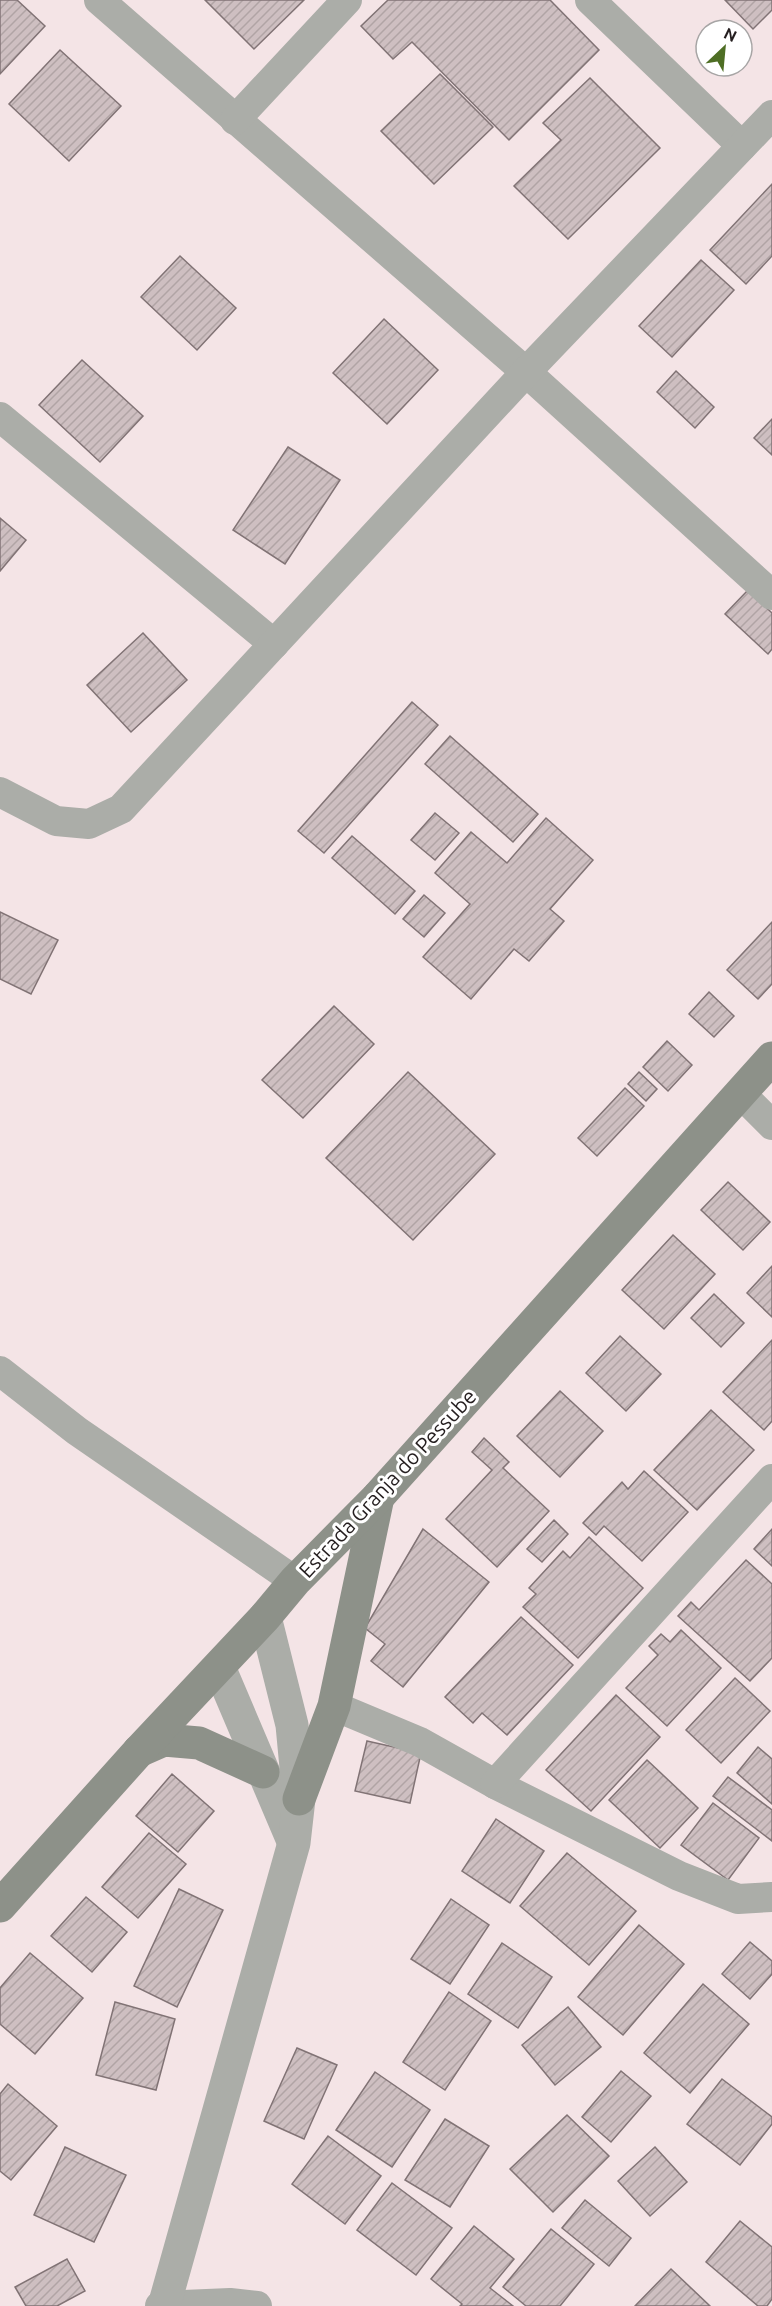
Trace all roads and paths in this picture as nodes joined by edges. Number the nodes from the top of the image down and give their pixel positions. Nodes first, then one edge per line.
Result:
1 (99, 0) edge
2 (347, 0) edge
3 (590, 0) edge
4 (772, 115) edge
5 (235, 120) junction
6 (742, 146) junction
7 (526, 372) junction
8 (0, 417) edge
9 (772, 595) edge
10 (274, 645) junction
11 (0, 792) edge
12 (772, 1058) edge
13 (740, 1093) junction
14 (772, 1125) edge
15 (0, 1371) edge
16 (772, 1479) edge
17 (378, 1497) junction
18 (295, 1581) junction
19 (265, 1617) junction
20 (219, 1667) junction
21 (333, 1706) junction
22 (139, 1751) junction
23 (263, 1772) junction
24 (495, 1784) junction
25 (299, 1799) junction
26 (294, 1843) junction
27 (772, 1898) edge
28 (0, 1906) edge
29 (163, 2305) edge
30 (257, 2306) edge

1 - 5 street
2 - 5 street
3 - 6 street
4 - 6 street
5 - 7 street
6 - 7 street
7 - 9 street
7 - 10 street
8 - 10 street
10 - 11 street
12 - 13 main road, Estrada Granja do Pessube
13 - 14 street
13 - 17 main road, Estrada Granja do Pessube
15 - 18 street
16 - 24 street
17 - 18 main road, Estrada Granja do Pessube
17 - 21 main road
18 - 19 main road, Estrada Granja do Pessube
19 - 20 main road, Estrada Granja do Pessube
19 - 25 street
20 - 22 main road, Estrada Granja do Pessube
20 - 23 street
21 - 24 street
21 - 25 main road
22 - 23 main road
22 - 28 main road, Estrada Granja do Pessube
23 - 26 street
24 - 27 street
25 - 26 street
26 - 29 street
29 - 30 street

